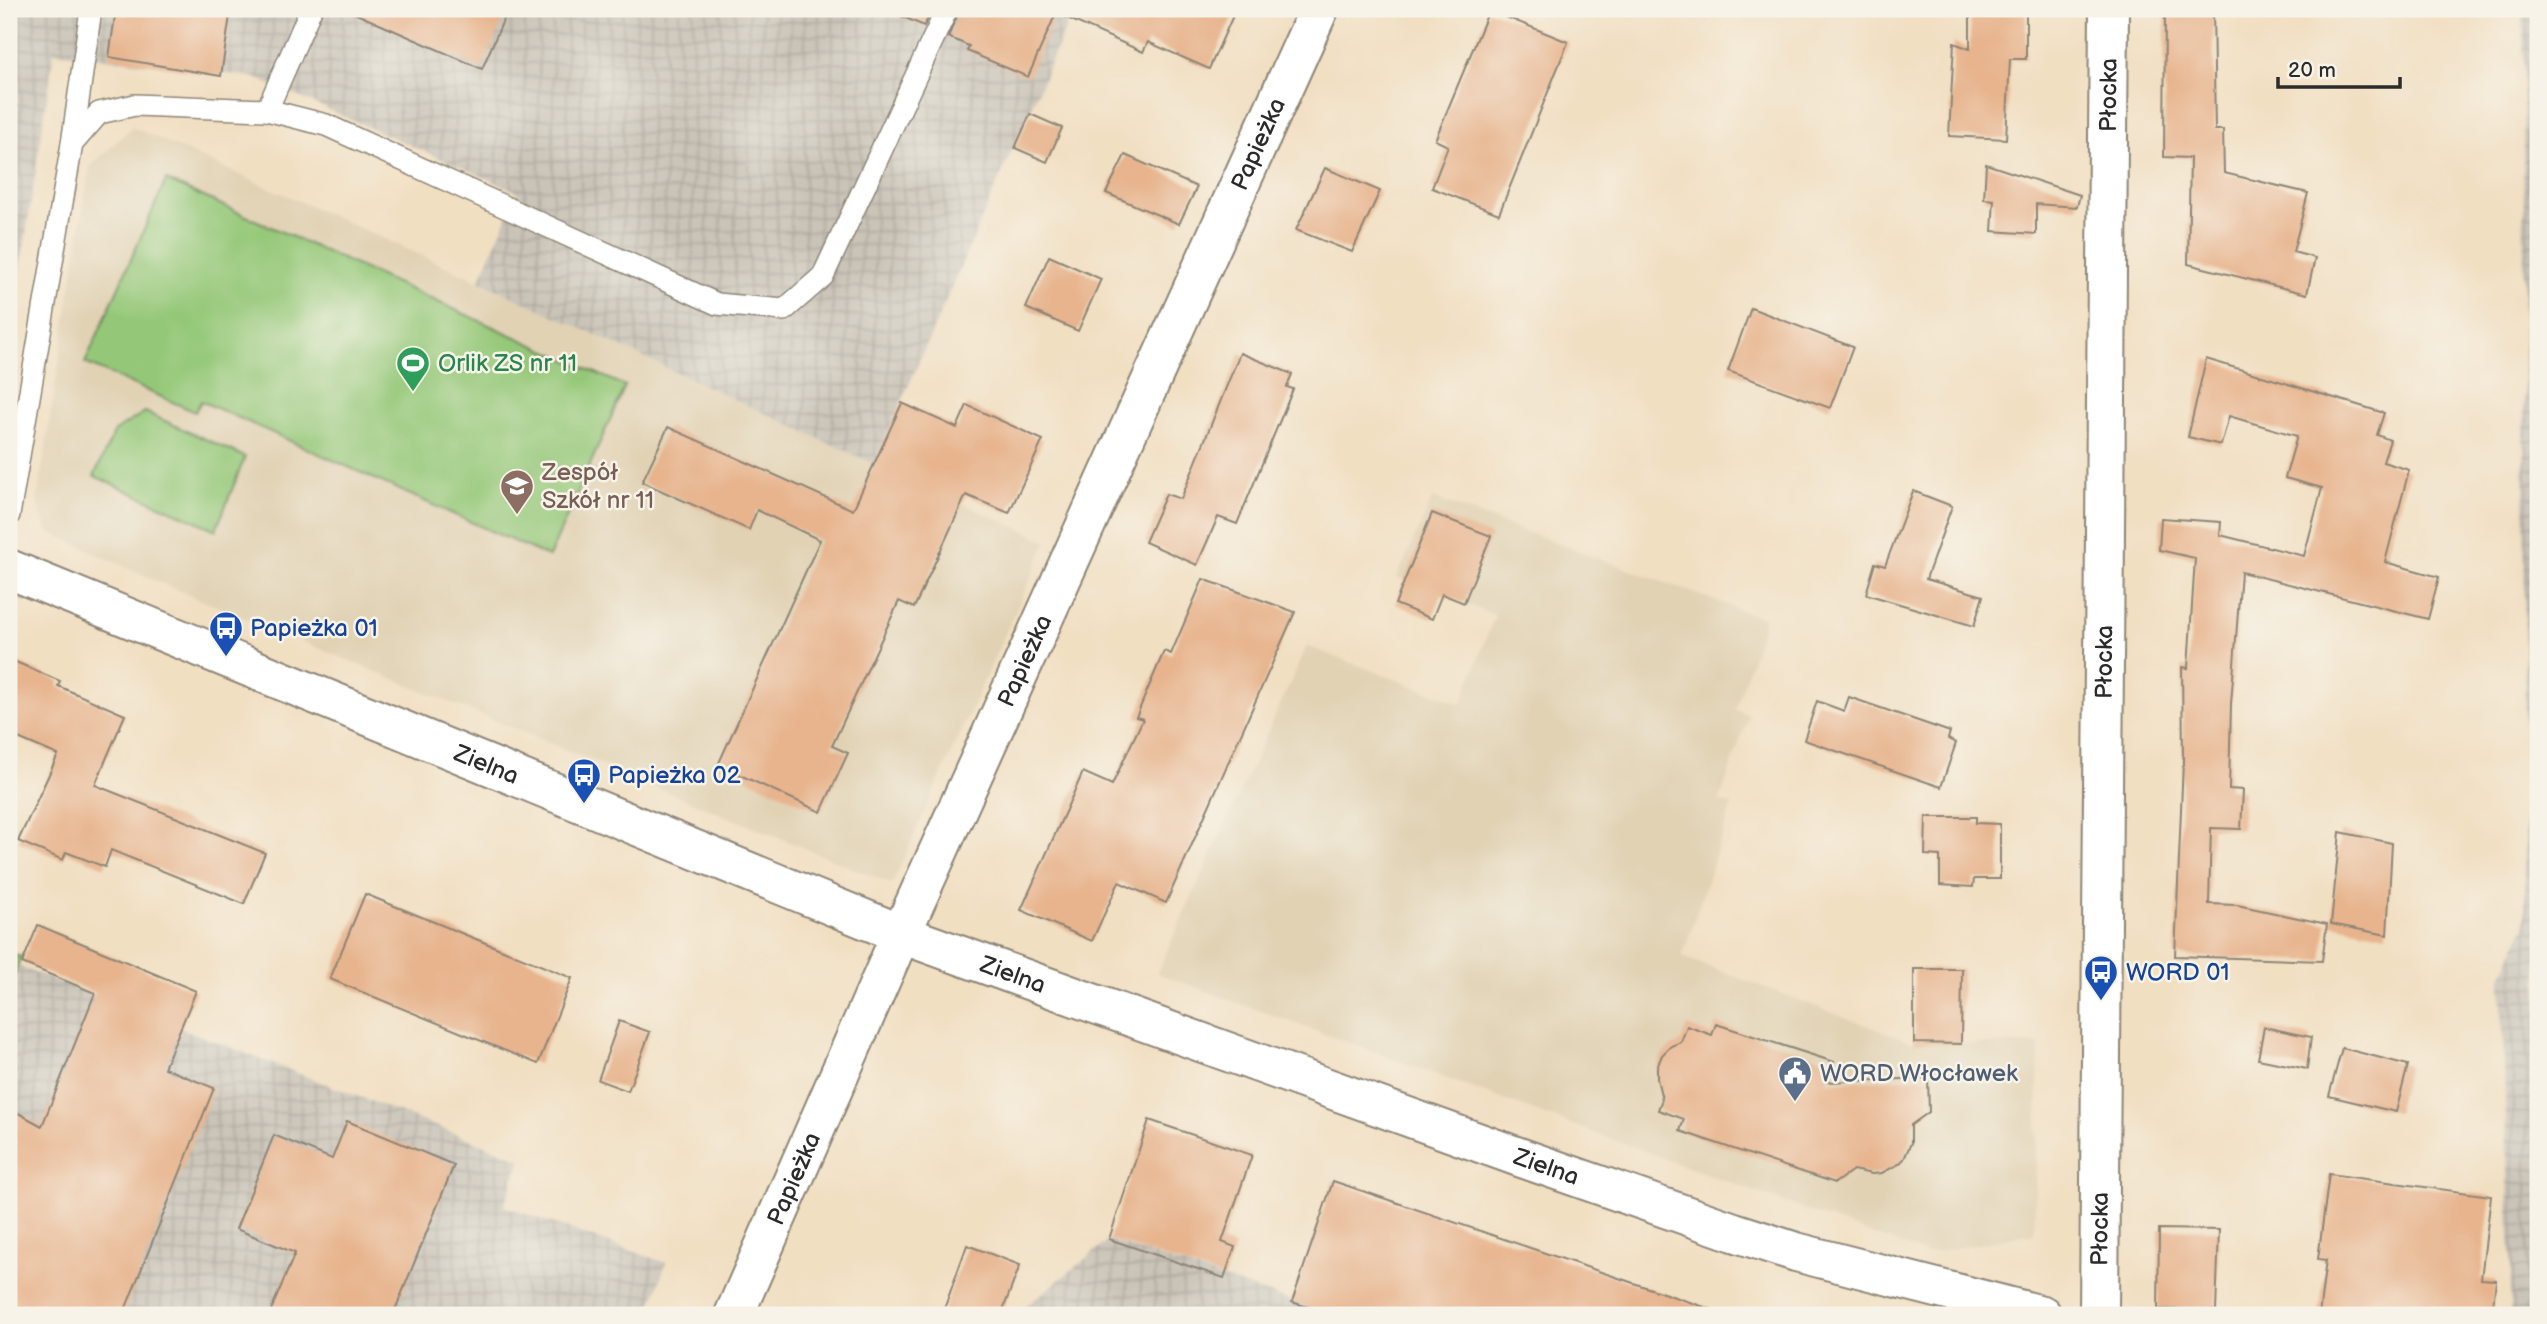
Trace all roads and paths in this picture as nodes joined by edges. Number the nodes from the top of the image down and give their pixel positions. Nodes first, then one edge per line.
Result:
1 (91, 9) edge
2 (311, 9) edge
3 (947, 9) edge
4 (1319, 9) edge
5 (2109, 9) edge
6 (267, 110) junction
7 (72, 144) junction
8 (9, 515) edge
9 (9, 569) edge
10 (901, 934) junction
11 (734, 1315) edge
12 (2042, 1315) edge
13 (2099, 1315) edge

1 - 7 lane
2 - 6 lane
3 - 6 lane
4 - 10 street, Papieżka
5 - 13 street, Płocka
6 - 7 lane
7 - 8 lane
9 - 10 street, Zielna
10 - 11 street, Papieżka
10 - 12 street, Zielna

